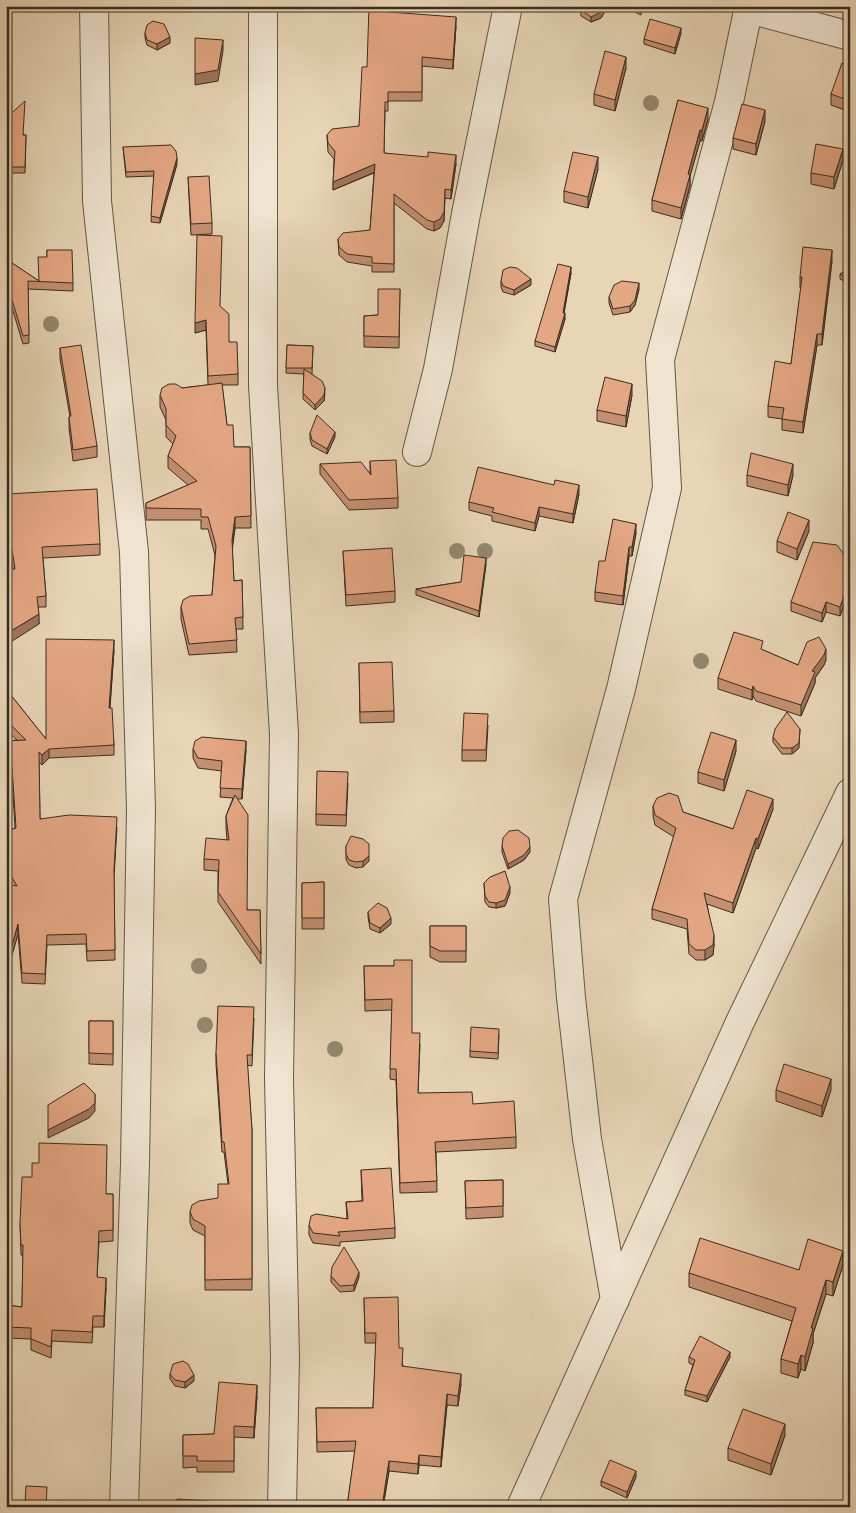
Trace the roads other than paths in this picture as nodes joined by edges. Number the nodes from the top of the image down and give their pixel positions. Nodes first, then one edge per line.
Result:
1 (94, 6) edge
2 (264, 6) edge
3 (508, 6) edge
4 (749, 8) edge
5 (850, 36) edge
6 (417, 452) dead end
7 (850, 792) edge
8 (615, 1300) junction
9 (124, 1507) edge
10 (282, 1507) edge
11 (521, 1507) edge

1 - 9 street
2 - 10 street
3 - 6 street
4 - 5 street
4 - 8 street
7 - 8 street
8 - 11 street

